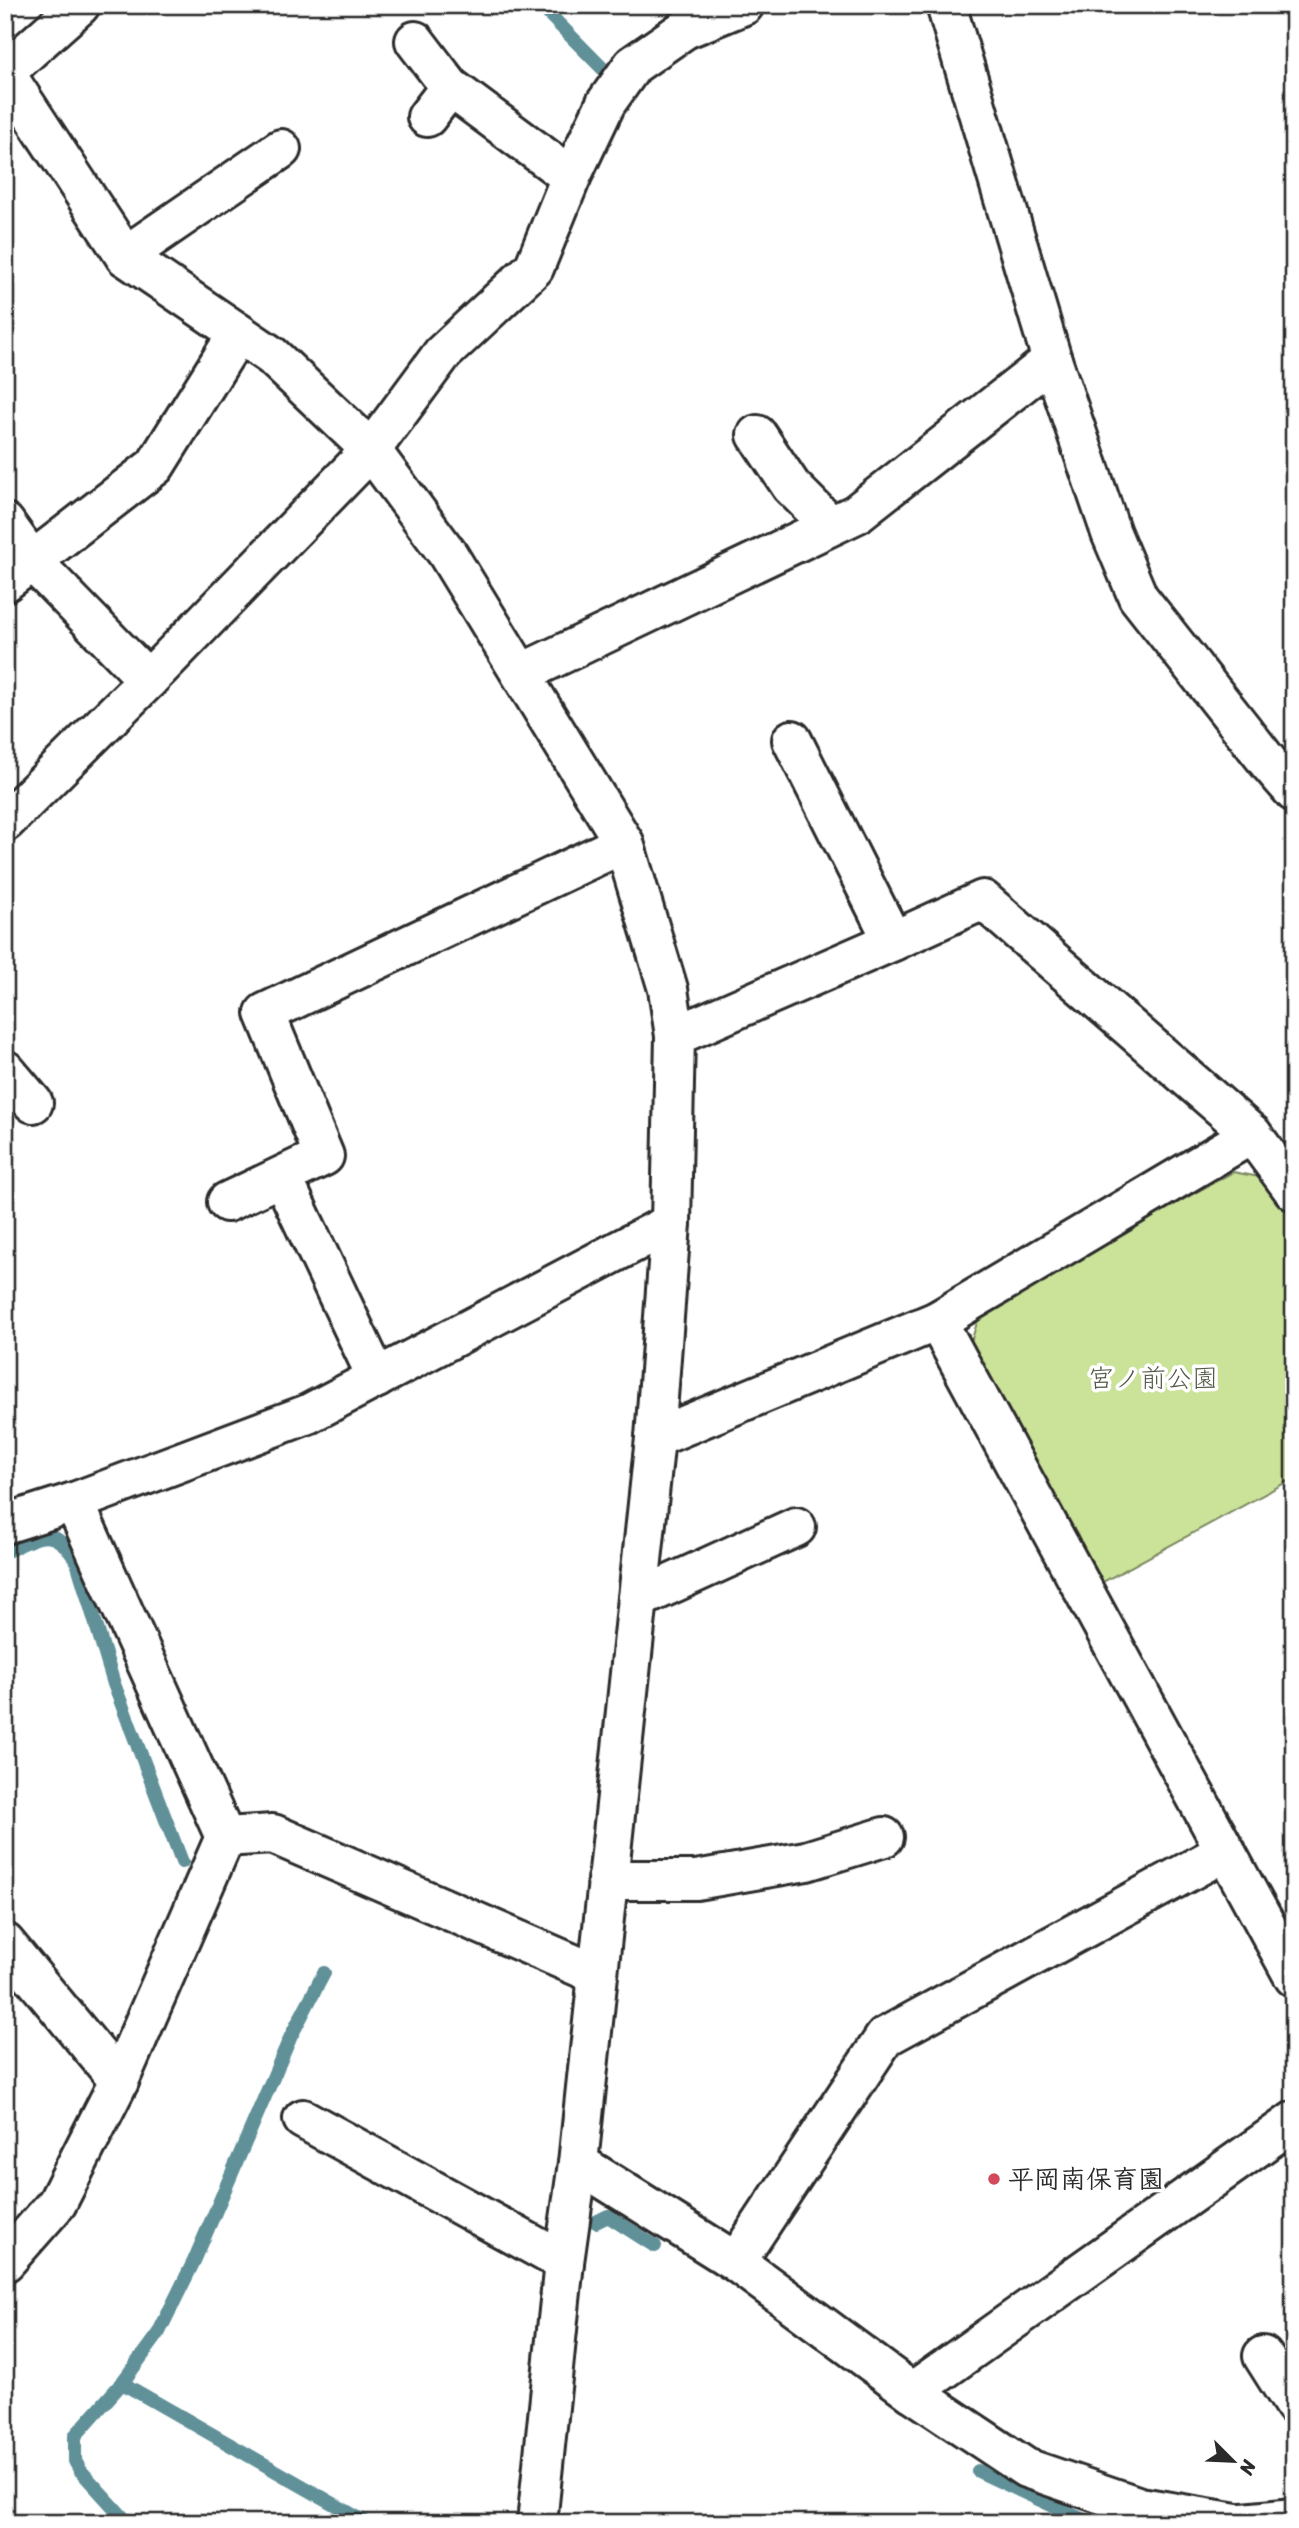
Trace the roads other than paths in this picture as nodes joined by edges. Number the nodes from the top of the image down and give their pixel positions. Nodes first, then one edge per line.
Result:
1 (80, 5) edge
2 (744, 5) edge
3 (946, 5) edge
4 (415, 41) dead end
5 (5, 72) edge
6 (450, 87) junction
7 (427, 117) dead end
8 (281, 149) dead end
9 (571, 177) junction
10 (125, 256) junction
11 (238, 333) junction
12 (1052, 360) junction
13 (757, 435) dead end
14 (371, 450) junction
15 (5, 523) edge
16 (830, 525) junction
17 (19, 572) edge
18 (522, 673) junction
19 (148, 680) junction
20 (792, 740) dead end
21 (1294, 792) edge
22 (5, 822) edge
23 (624, 843) junction
24 (893, 941) junction
25 (675, 1036) junction
26 (5, 1070) edge
27 (33, 1104) dead end
28 (1252, 1134) junction
29 (282, 1177) junction
30 (1294, 1191) edge
31 (227, 1202) dead end
32 (671, 1223) junction
33 (937, 1321) junction
34 (377, 1378) junction
35 (655, 1438) junction
36 (74, 1502) junction
37 (5, 1524) edge
38 (796, 1527) dead end
39 (638, 1599) junction
40 (225, 1837) junction
41 (884, 1838) dead end
42 (1226, 1851) junction
43 (607, 1880) junction
44 (5, 1943) edge
45 (596, 1974) junction
46 (1294, 1977) edge
47 (119, 2081) junction
48 (303, 2119) dead end
49 (1294, 2121) edge
50 (578, 2163) junction
51 (5, 2262) edge
52 (564, 2262) junction
53 (736, 2262) junction
54 (1263, 2356) dead end
55 (912, 2392) junction
56 (1294, 2405) edge
57 (1294, 2518) edge
58 (537, 2523) edge
59 (1237, 2523) edge
60 (1243, 2523) edge

1 - 5 street
2 - 9 street
3 - 12 street
4 - 6 street
5 - 10 street
6 - 7 street
6 - 9 street
8 - 10 street
9 - 14 street
10 - 11 street
11 - 14 street
11 - 17 street
12 - 16 street
12 - 21 street
13 - 16 street
14 - 18 street
14 - 19 street
15 - 17 street
16 - 18 street
17 - 19 street
18 - 23 street
19 - 22 street
20 - 24 street
23 - 25 street
23 - 29 street
24 - 25 street
24 - 28 street
25 - 32 street
26 - 27 street
28 - 30 street
28 - 33 street
29 - 31 street
29 - 34 street
32 - 34 street
32 - 35 street
33 - 35 street
33 - 42 street
34 - 36 street
35 - 39 street
36 - 37 street
36 - 40 street
38 - 39 street
39 - 43 street
40 - 45 street
40 - 47 street
41 - 43 street
42 - 46 street
42 - 53 street
43 - 45 street
44 - 47 street
45 - 50 street
47 - 51 street
48 - 52 street
49 - 55 street
50 - 52 street
50 - 53 street
52 - 58 street
53 - 55 street
54 - 56 street
55 - 59 street
57 - 60 street

